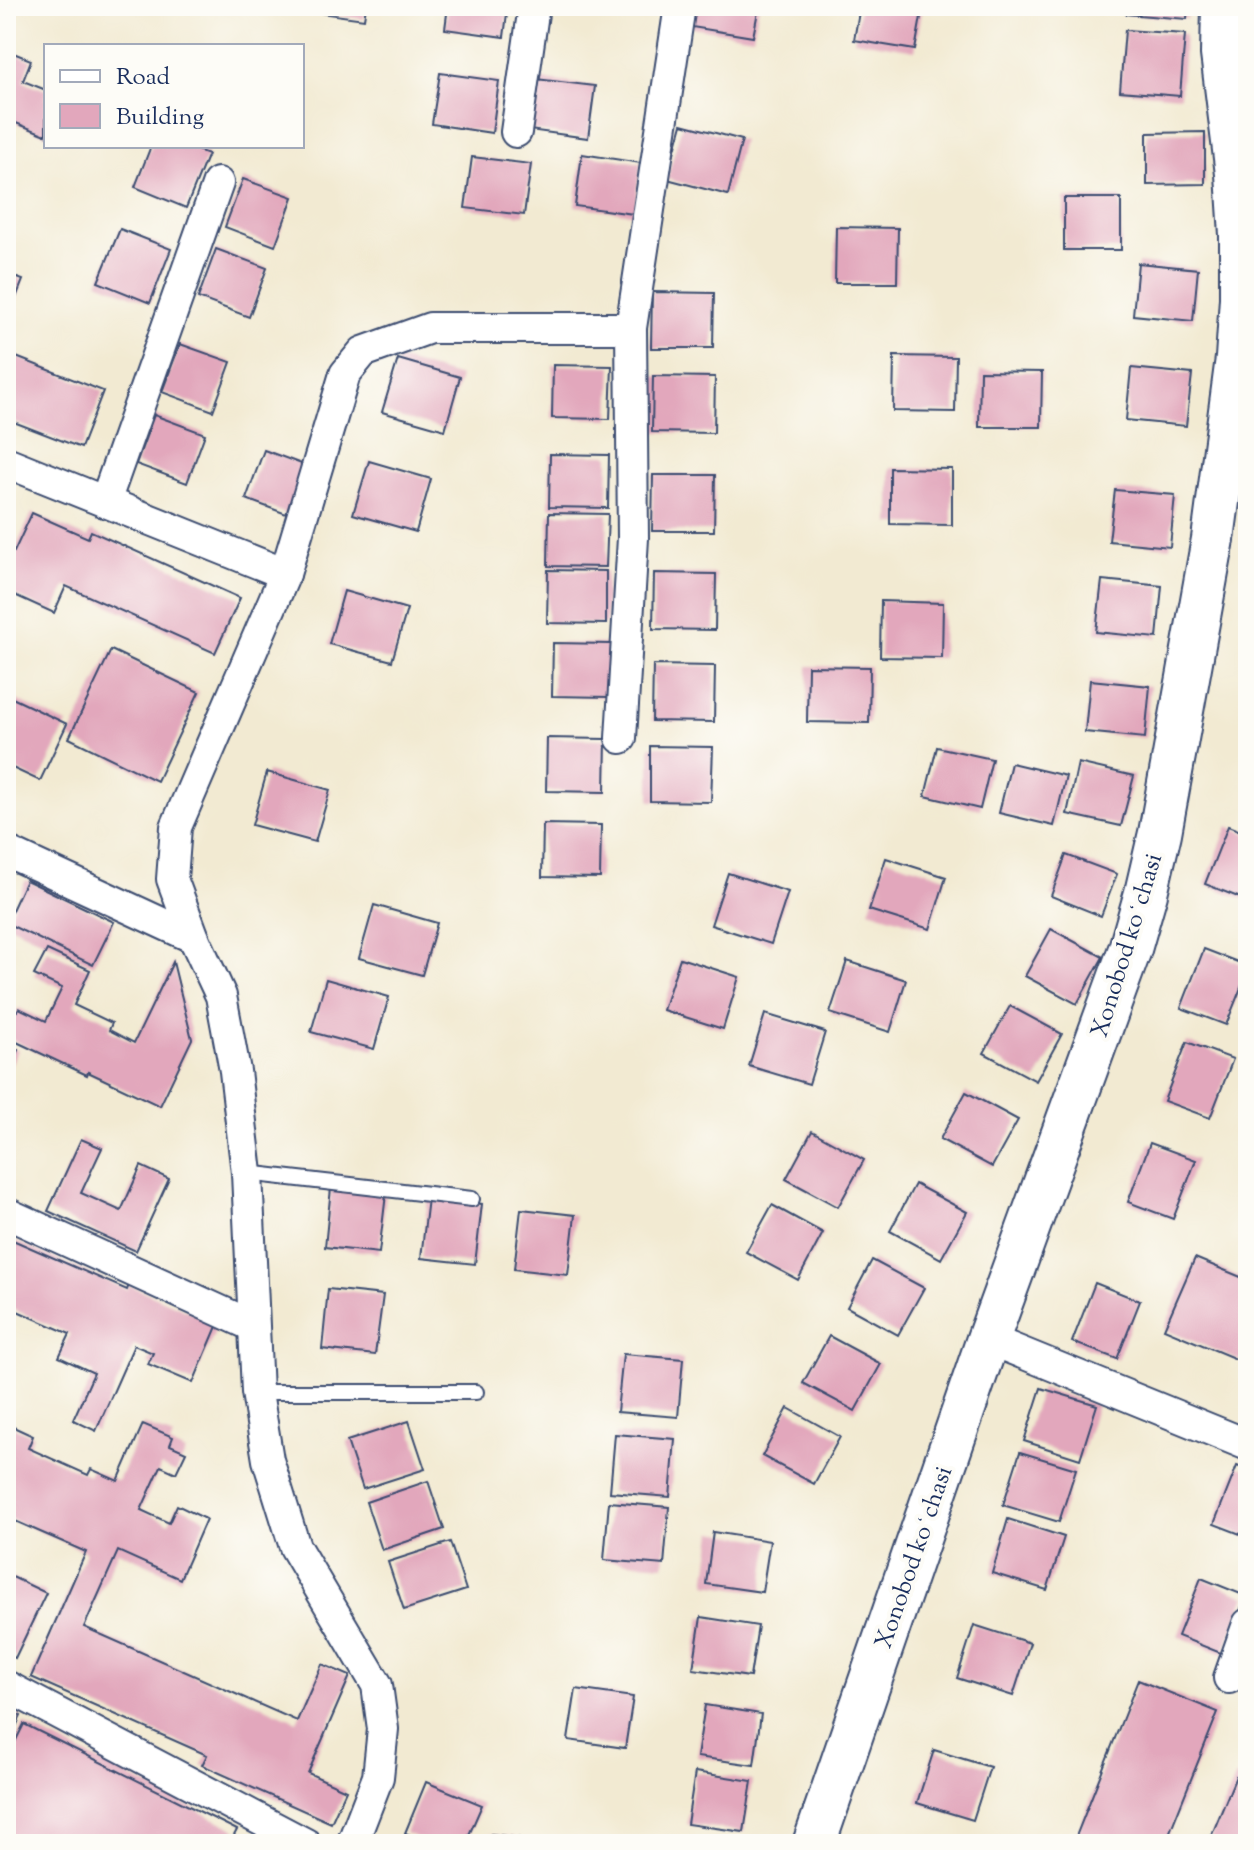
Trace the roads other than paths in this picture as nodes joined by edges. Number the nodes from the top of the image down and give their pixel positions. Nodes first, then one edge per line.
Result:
1 (534, 6) edge
2 (680, 6) edge
3 (1223, 6) edge
4 (516, 132) dead end
5 (218, 183) dead end
6 (631, 328) junction
7 (1238, 424) edge
8 (6, 462) edge
9 (105, 502) junction
10 (285, 574) junction
11 (621, 738) dead end
12 (6, 851) edge
13 (194, 938) junction
14 (247, 1173) junction
15 (472, 1199) dead end
16 (6, 1213) edge
17 (253, 1326) junction
18 (988, 1339) junction
19 (257, 1392) junction
20 (476, 1392) dead end
21 (1248, 1445) edge
22 (1248, 1624) edge
23 (1229, 1678) dead end
24 (6, 1686) edge
25 (306, 1844) edge
26 (352, 1844) edge
27 (814, 1844) edge

1 - 4 street
2 - 6 street
3 - 7 main road, Xonobod koʻchasi
5 - 9 street
6 - 10 street
6 - 11 street
7 - 18 main road, Xonobod koʻchasi
8 - 9 street
9 - 10 street
10 - 13 street
12 - 13 street
13 - 14 street
14 - 15 lane
14 - 17 street
16 - 17 street
17 - 19 street
18 - 21 street
18 - 27 main road, Xonobod koʻchasi
19 - 20 lane
19 - 26 street
22 - 23 street
24 - 25 street

